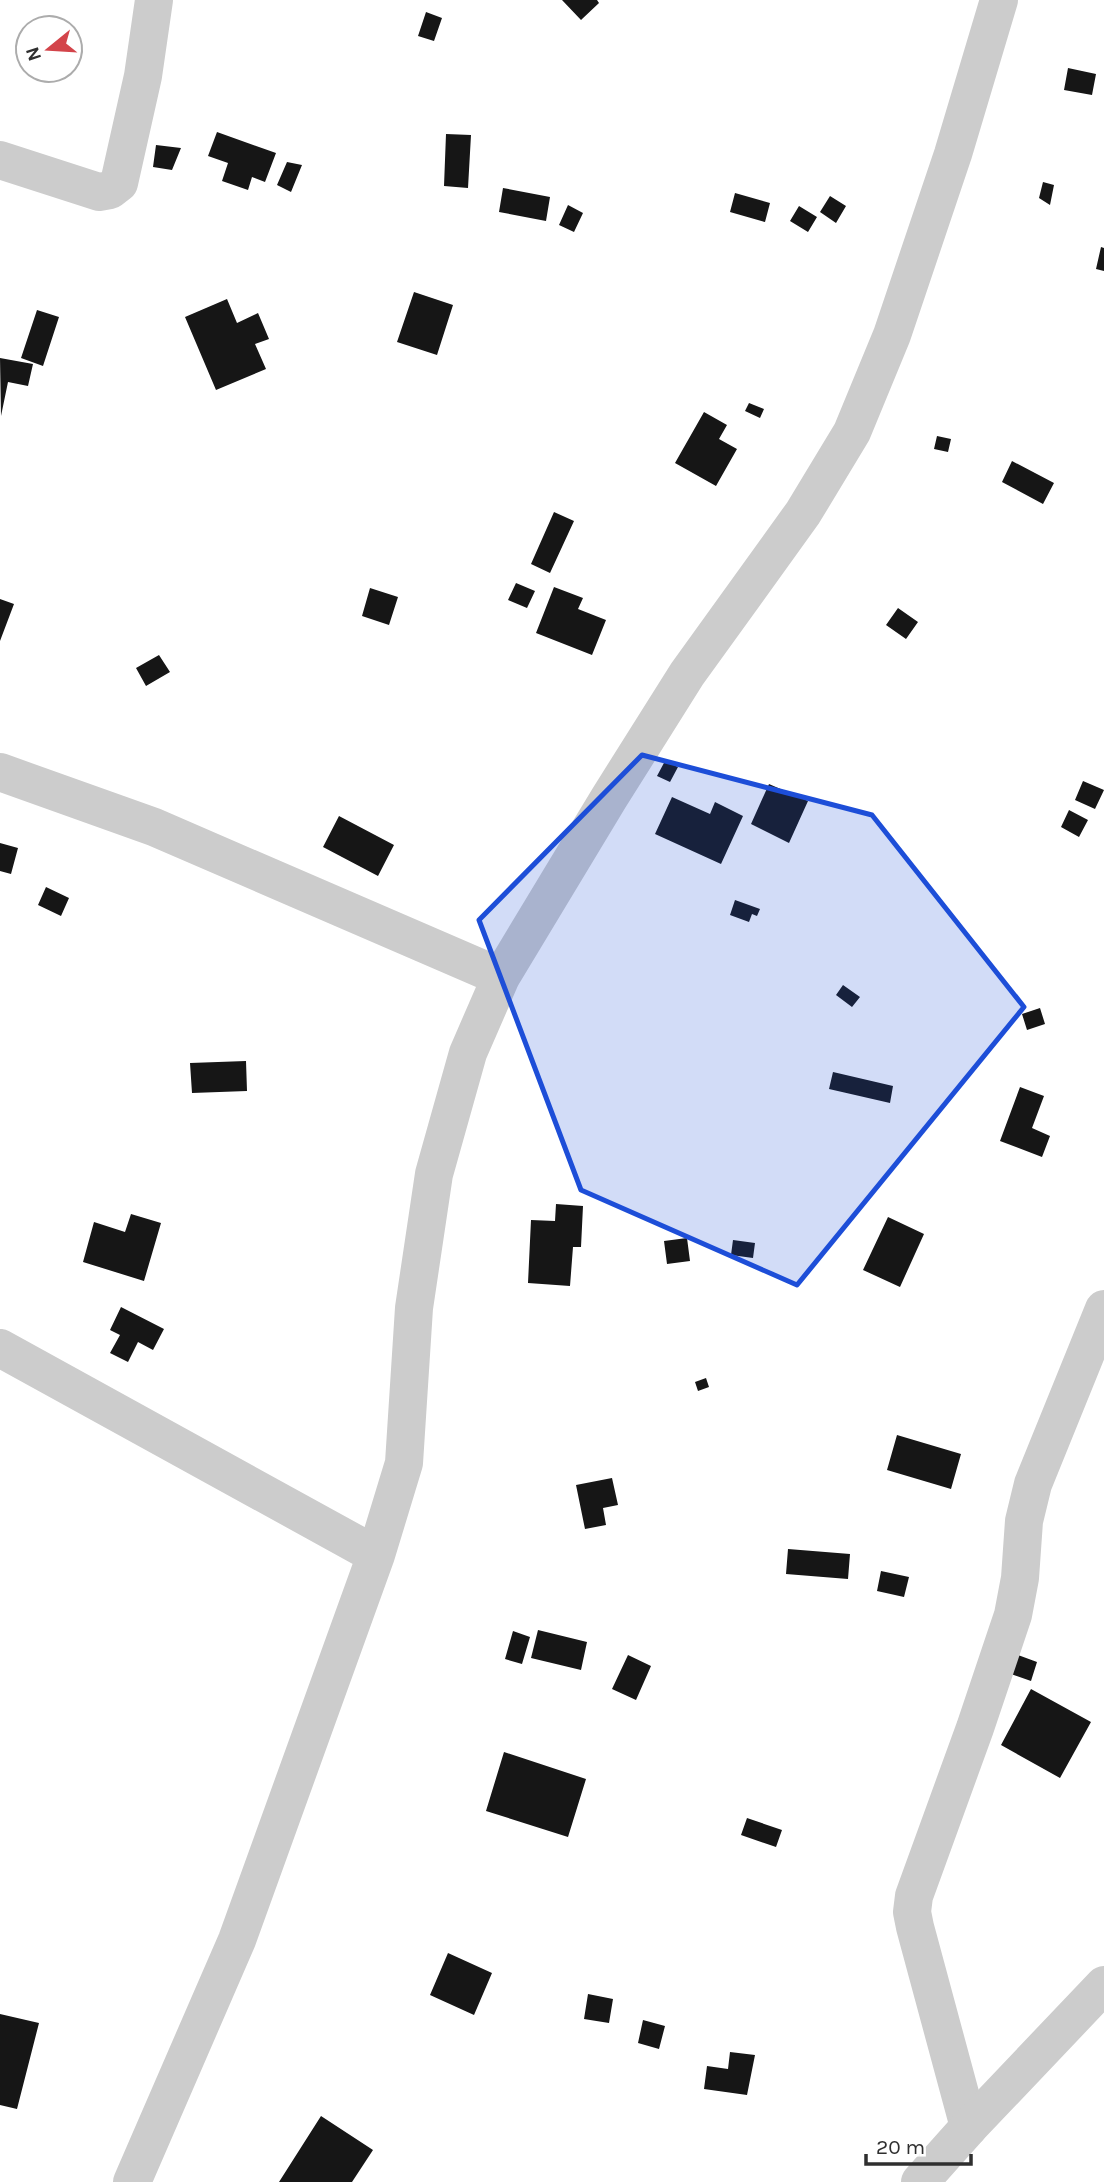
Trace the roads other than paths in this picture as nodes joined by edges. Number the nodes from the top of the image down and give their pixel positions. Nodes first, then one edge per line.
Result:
1 (154, 0) edge
2 (999, 0) edge
3 (0, 160) edge
4 (0, 772) edge
5 (501, 977) junction
6 (1104, 1309) edge
7 (0, 1348) edge
8 (376, 1555) junction
9 (1104, 1986) edge
10 (969, 2127) junction
11 (132, 2182) edge
12 (920, 2182) edge

1 - 3 street
2 - 5 street
4 - 5 street
5 - 8 street
6 - 10 street
7 - 8 street
8 - 11 street
9 - 10 street
10 - 12 street

